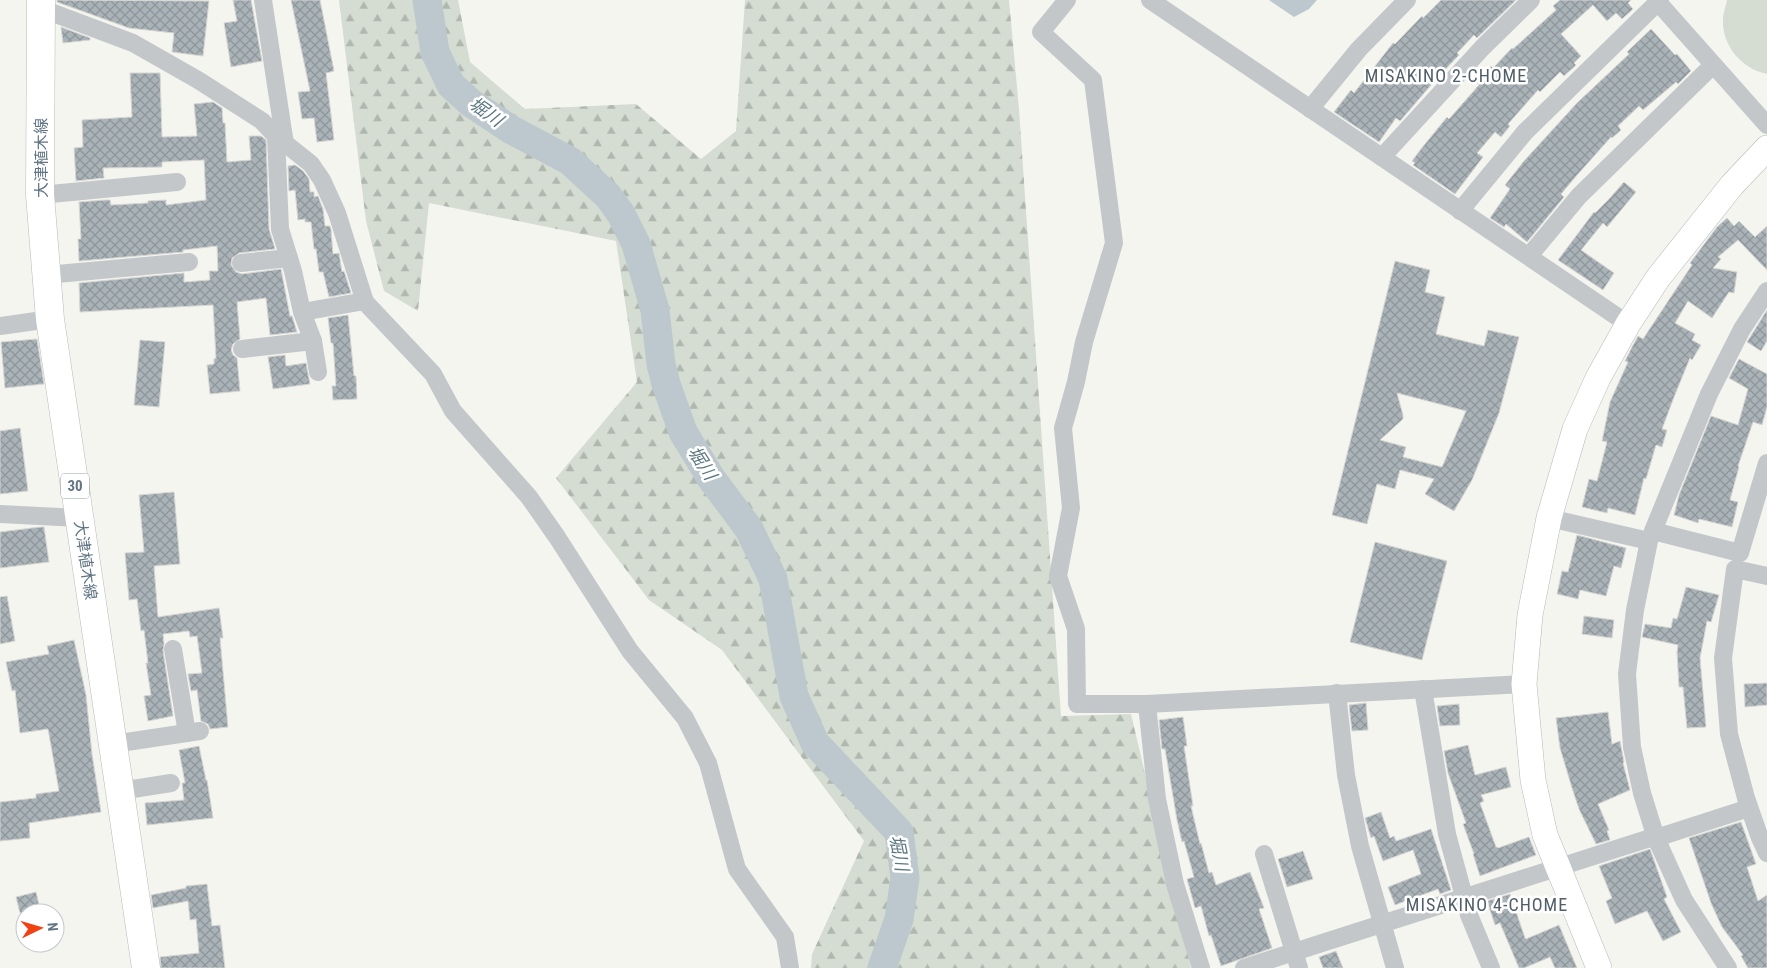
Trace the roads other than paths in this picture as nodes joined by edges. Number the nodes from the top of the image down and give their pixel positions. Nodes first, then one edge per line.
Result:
1 (263, 0) edge
2 (1067, 0) edge
3 (1150, 0) edge
4 (1407, 0) edge
5 (1530, 0) edge
6 (1658, 1) edge
7 (41, 4) edge
8 (1713, 65) junction
9 (1310, 109) junction
10 (1767, 125) edge
11 (281, 140) junction
12 (1767, 148) edge
13 (1382, 156) junction
14 (177, 182) dead end
15 (40, 196) junction
16 (1460, 211) junction
17 (1529, 256) junction
18 (289, 258) junction
19 (189, 262) dead end
20 (241, 263) dead end
21 (46, 276) junction
22 (1767, 291) edge
23 (365, 301) junction
24 (302, 312) junction
25 (50, 319) junction
26 (1628, 324) junction
27 (0, 326) edge
28 (314, 341) junction
29 (242, 349) dead end
30 (318, 372) dead end
31 (1767, 463) edge
32 (0, 514) edge
33 (79, 518) junction
34 (1548, 518) junction
35 (1651, 536) junction
36 (1738, 561) junction
37 (1767, 576) edge
38 (173, 650) dead end
39 (1524, 684) junction
40 (1423, 689) junction
41 (1337, 693) junction
42 (1147, 704) junction
43 (113, 744) junction
44 (171, 783) dead end
45 (120, 791) junction
46 (1750, 808) junction
47 (1656, 838) junction
48 (1767, 853) edge
49 (1264, 854) dead end
50 (1558, 868) junction
51 (1465, 898) junction
52 (1382, 925) junction
53 (1297, 961) edge
54 (146, 968) edge
55 (790, 968) edge
56 (1201, 968) edge
57 (1244, 968) edge
58 (1395, 968) edge
59 (1491, 968) edge
60 (1598, 968) edge
61 (1728, 968) edge

1 - 11 street
2 - 42 street
3 - 9 street
4 - 9 street
5 - 13 street
6 - 8 street
6 - 16 street
7 - 11 street
7 - 15 main road, 大津植木線 / 30
8 - 10 street
8 - 17 street
9 - 13 street
11 - 18 street
11 - 23 street
12 - 26 street
13 - 16 street
14 - 15 street
15 - 21 main road, 大津植木線 / 30
16 - 17 street
17 - 26 street
18 - 20 street
18 - 24 street
19 - 21 street
21 - 25 main road, 大津植木線 / 30
22 - 35 street
23 - 24 street
23 - 55 street
24 - 28 street
25 - 27 street
25 - 33 main road, 大津植木線 / 30
26 - 34 street
28 - 29 street
28 - 30 street
31 - 36 street
32 - 33 street
33 - 43 main road, 大津植木線 / 30
34 - 35 street
34 - 39 street
35 - 36 street
35 - 47 street
36 - 37 street
36 - 46 street
38 - 43 street
39 - 40 street
39 - 50 street
40 - 41 street
40 - 51 street
41 - 42 street
41 - 52 street
42 - 56 street
43 - 45 main road, 大津植木線 / 30
44 - 45 street
45 - 54 main road, 大津植木線 / 30
46 - 47 street
46 - 48 street
47 - 50 street
47 - 61 street
49 - 53 street
50 - 51 street
50 - 60 street
51 - 52 street
51 - 59 street
52 - 53 street
52 - 58 street
53 - 57 street

